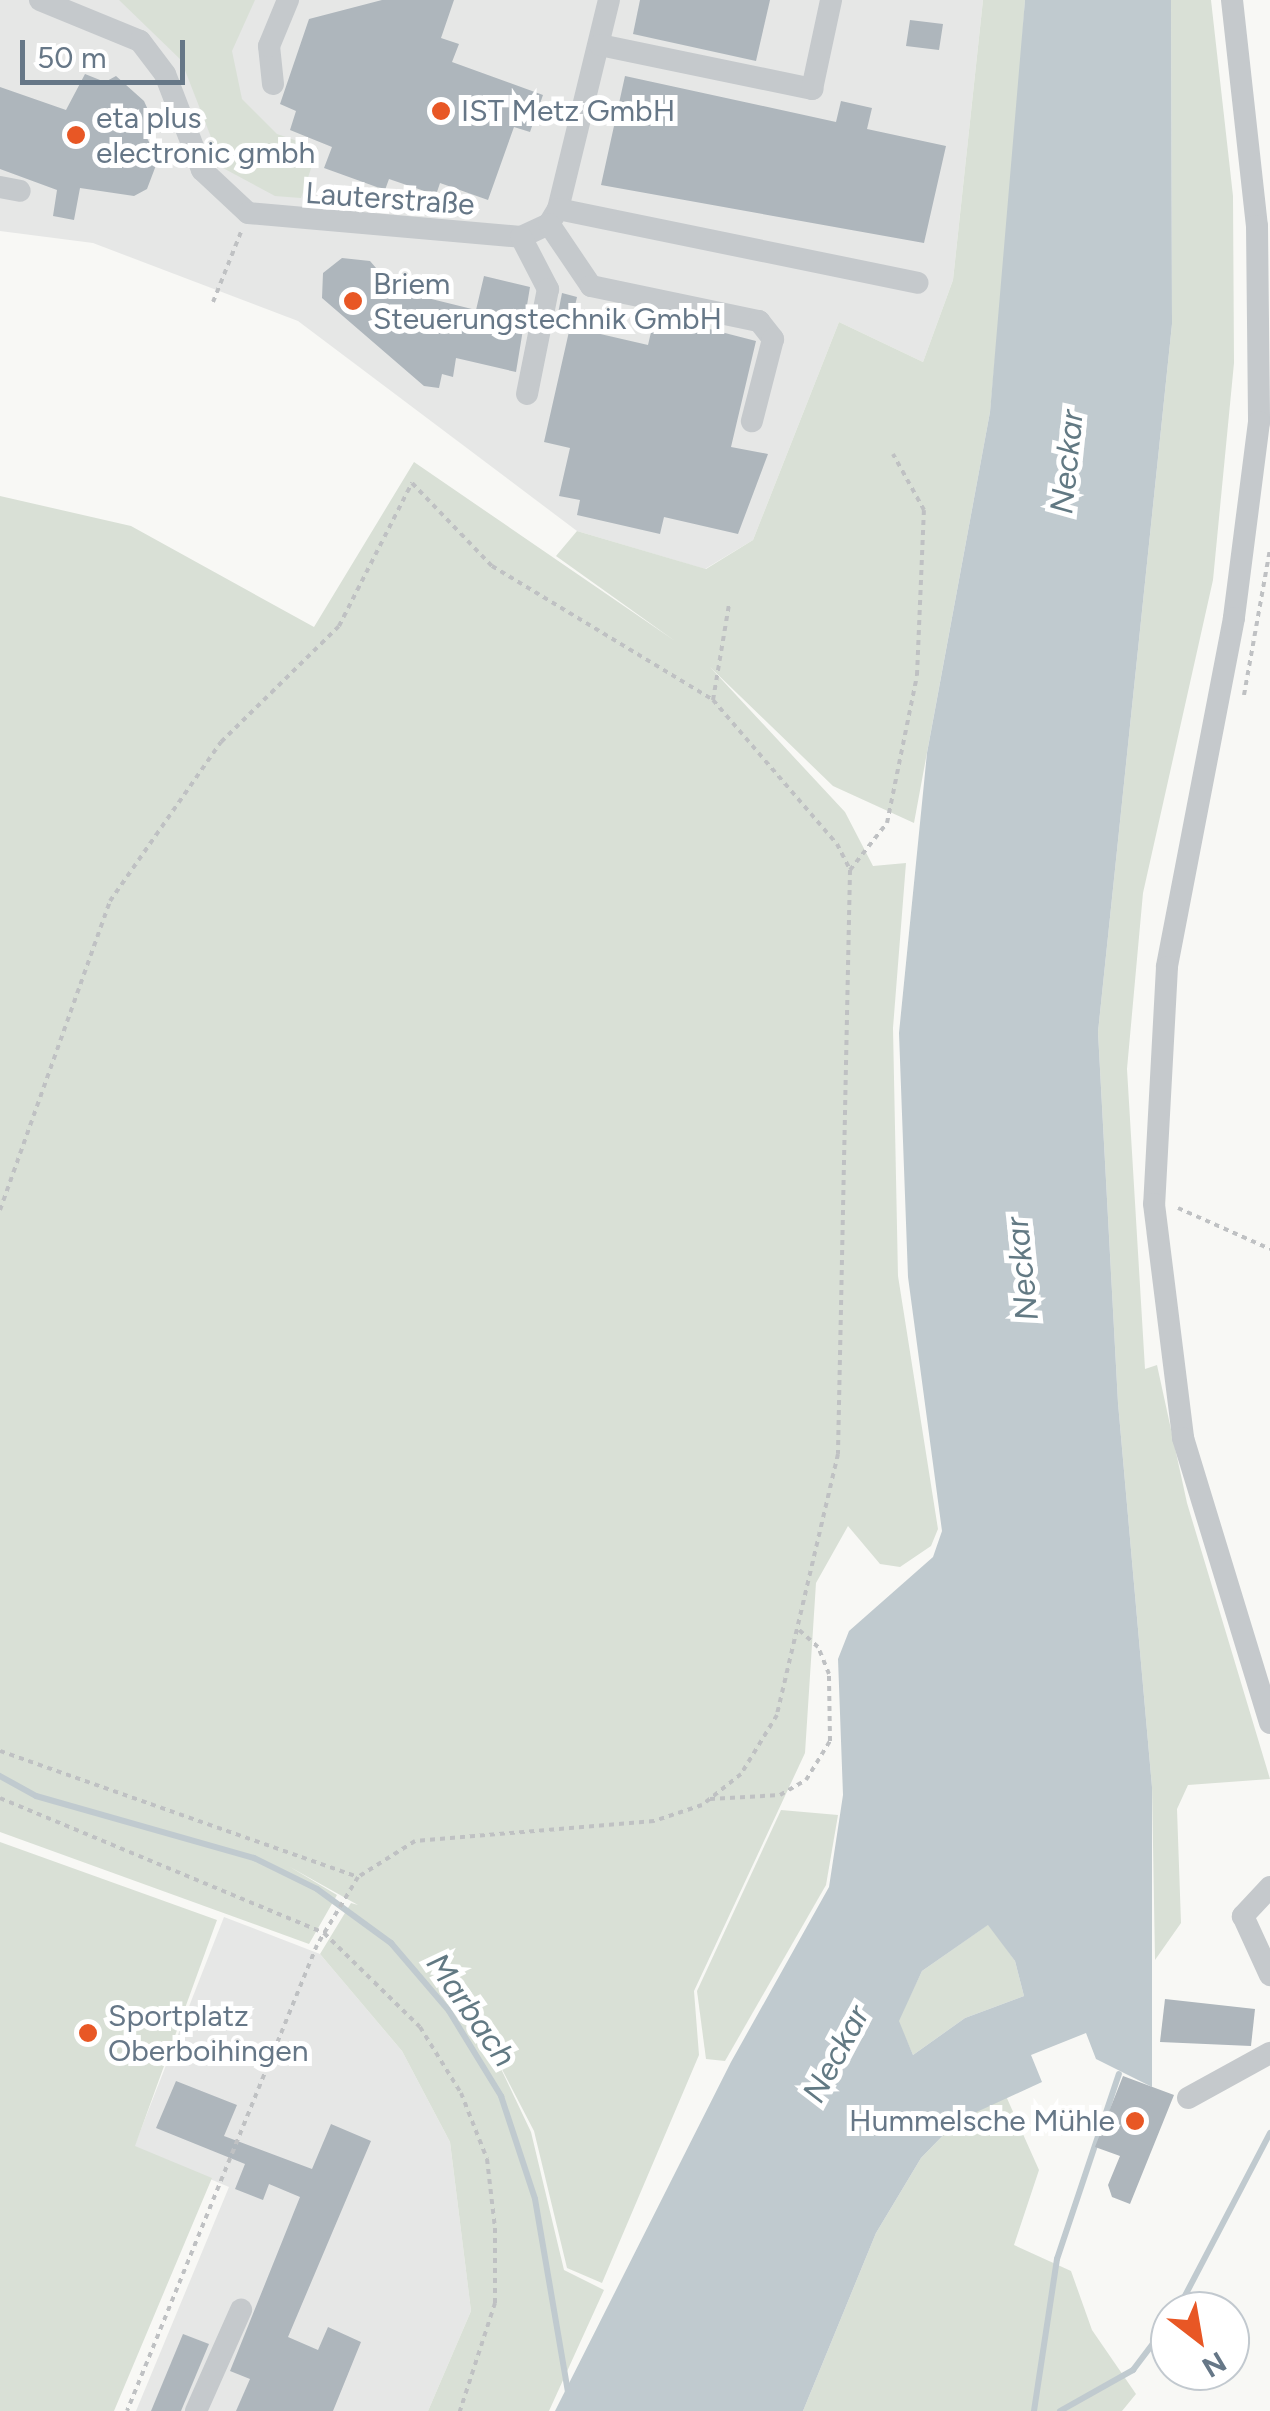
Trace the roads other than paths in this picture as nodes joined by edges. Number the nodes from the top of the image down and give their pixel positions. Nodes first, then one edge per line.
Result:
1 (40, 0) edge
2 (288, 0) edge
3 (609, 0) edge
4 (831, 0) edge
5 (1232, 0) edge
6 (600, 45) junction
7 (273, 84) dead end
8 (554, 217) junction
9 (521, 237) junction
10 (917, 282) dead end
11 (528, 394) dead end
12 (752, 421) dead end
13 (1270, 1723) edge
14 (1270, 1888) edge
15 (1270, 1975) edge
16 (1270, 2053) edge
17 (1188, 2098) dead end
18 (241, 2310) dead end
19 (196, 2411) edge

1 - 9 street, Lauterstraße
2 - 7 street
3 - 6 street
4 - 6 street
5 - 13 street
6 - 8 street
8 - 9 street, Lauterstraße
8 - 10 street
8 - 12 street
9 - 11 street
14 - 15 street
16 - 17 street
18 - 19 street

